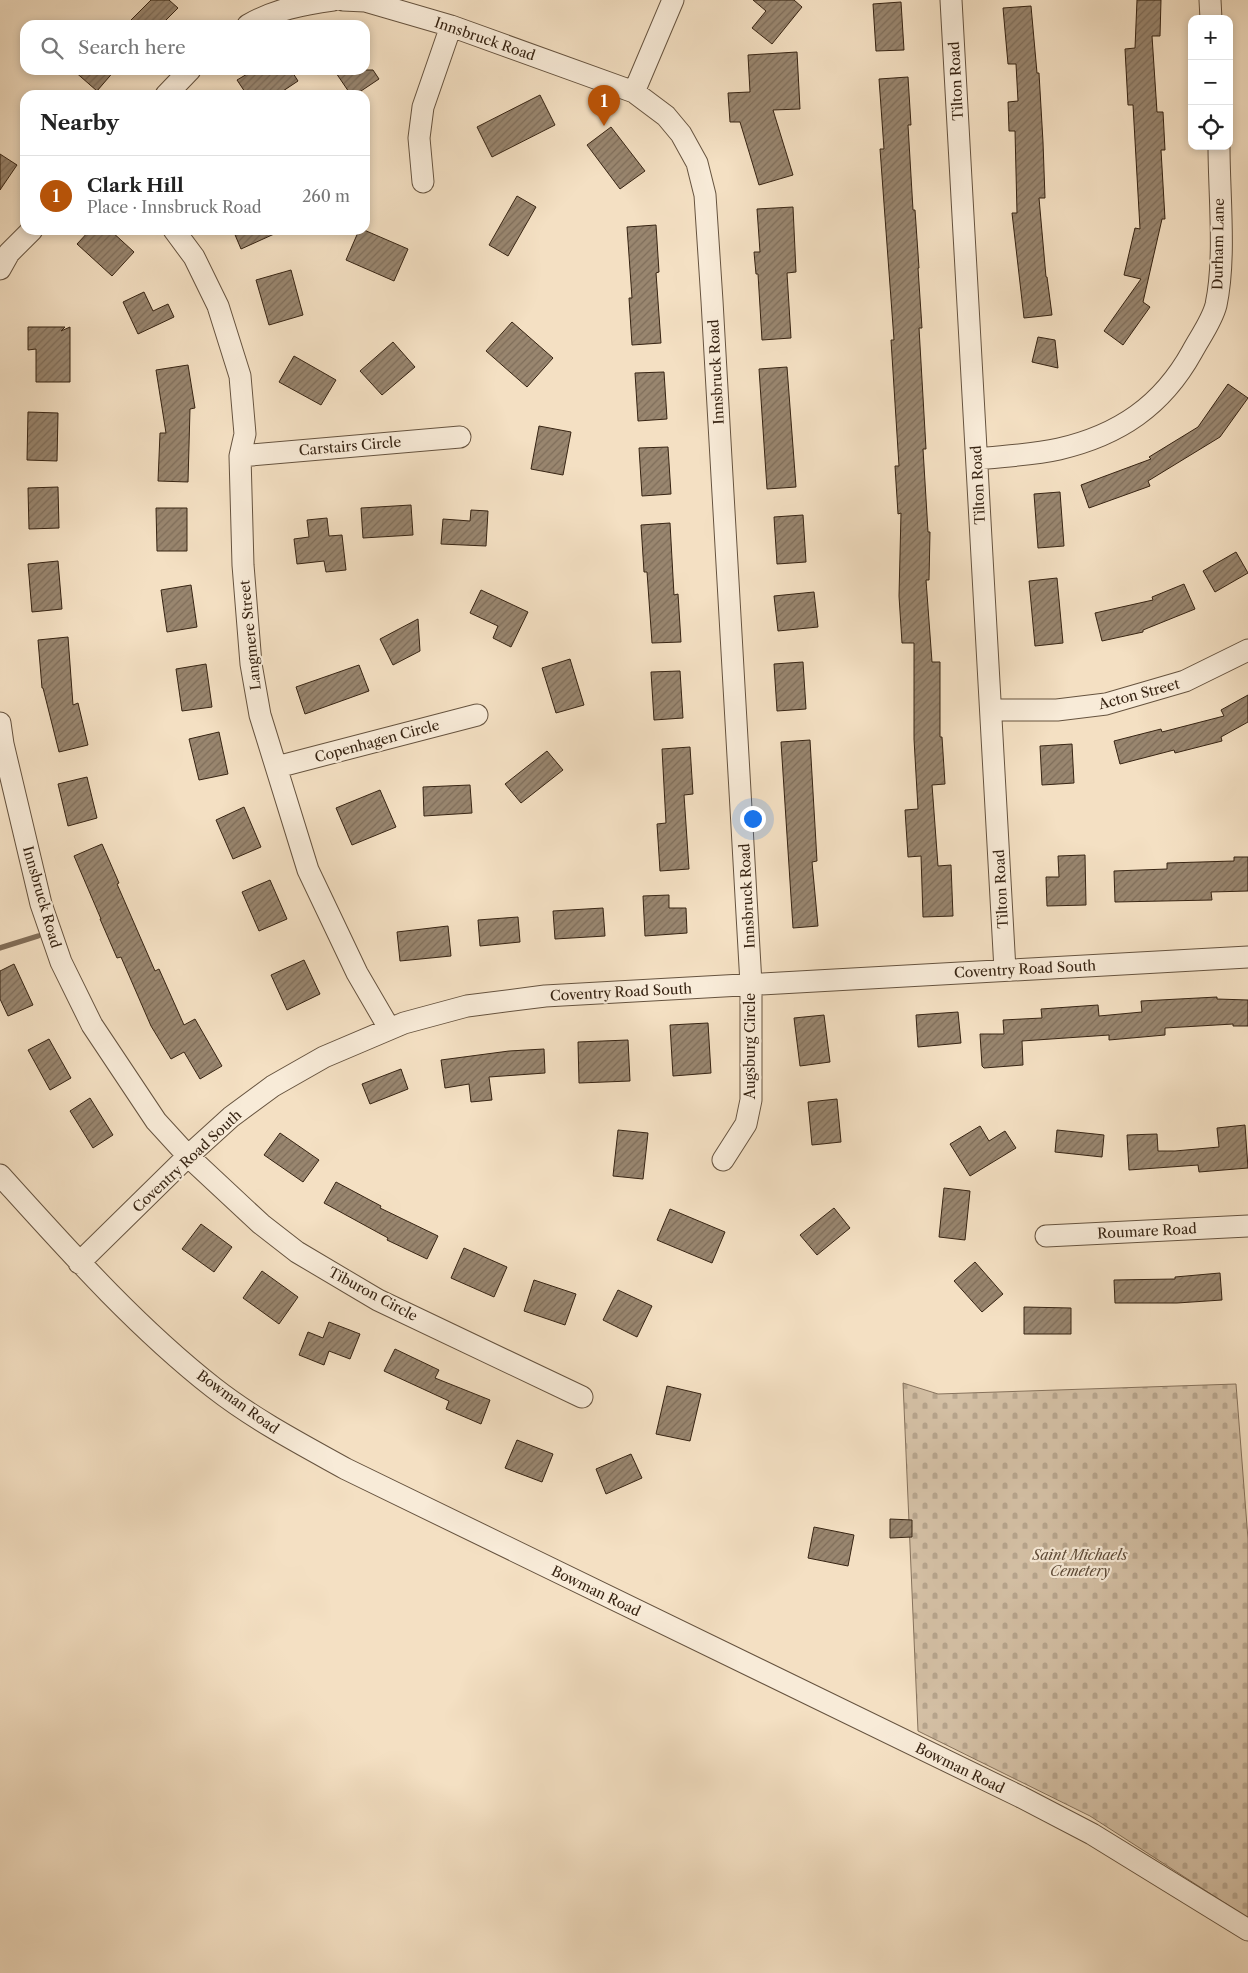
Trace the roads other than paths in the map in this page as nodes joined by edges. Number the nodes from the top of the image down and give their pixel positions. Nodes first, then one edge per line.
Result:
1 (333, 0) edge
2 (343, 0) edge
3 (673, 0) edge
4 (951, 0) edge
5 (1210, 0) edge
6 (1212, 15) edge
7 (256, 20) edge
8 (451, 26) junction
9 (185, 75) edge
10 (171, 90) edge
11 (634, 92) junction
12 (1219, 150) edge
13 (423, 182) dead end
14 (27, 235) edge
15 (178, 235) edge
16 (0, 269) edge
17 (460, 437) dead end
18 (240, 456) junction
19 (977, 459) junction
20 (1248, 650) edge
21 (992, 710) junction
22 (478, 715) dead end
23 (0, 723) edge
24 (277, 767) junction
25 (1248, 957) edge
26 (1005, 970) junction
27 (751, 984) junction
28 (389, 1028) junction
29 (188, 1156) junction
30 (723, 1160) dead end
31 (0, 1175) edge
32 (1248, 1226) edge
33 (1046, 1236) dead end
34 (79, 1263) junction
35 (582, 1397) dead end
36 (1248, 1930) edge

1 - 7 street
2 - 8 street, Innsbruck Road
3 - 11 street
4 - 19 street, Tilton Road
5 - 6 street
8 - 11 street, Innsbruck Road
8 - 13 street
9 - 10 street
11 - 27 street, Innsbruck Road
12 - 19 street, Durham Lane
14 - 16 street
15 - 18 street, Langmere Street
17 - 18 street, Carstairs Circle
18 - 24 street, Langmere Street
19 - 21 street, Tilton Road
20 - 21 street, Acton Street
21 - 26 street, Tilton Road
22 - 24 street, Copenhagen Circle
23 - 29 street, Innsbruck Road
24 - 28 street, Langmere Street
25 - 26 street, Coventry Road South
26 - 27 street, Coventry Road South
27 - 28 street, Coventry Road South
27 - 30 street, Augsburg Circle
28 - 29 street, Coventry Road South
29 - 34 street, Coventry Road South
29 - 35 street, Tiburon Circle
31 - 34 street, Bowman Road
32 - 33 street, Roumare Road
34 - 36 street, Bowman Road

